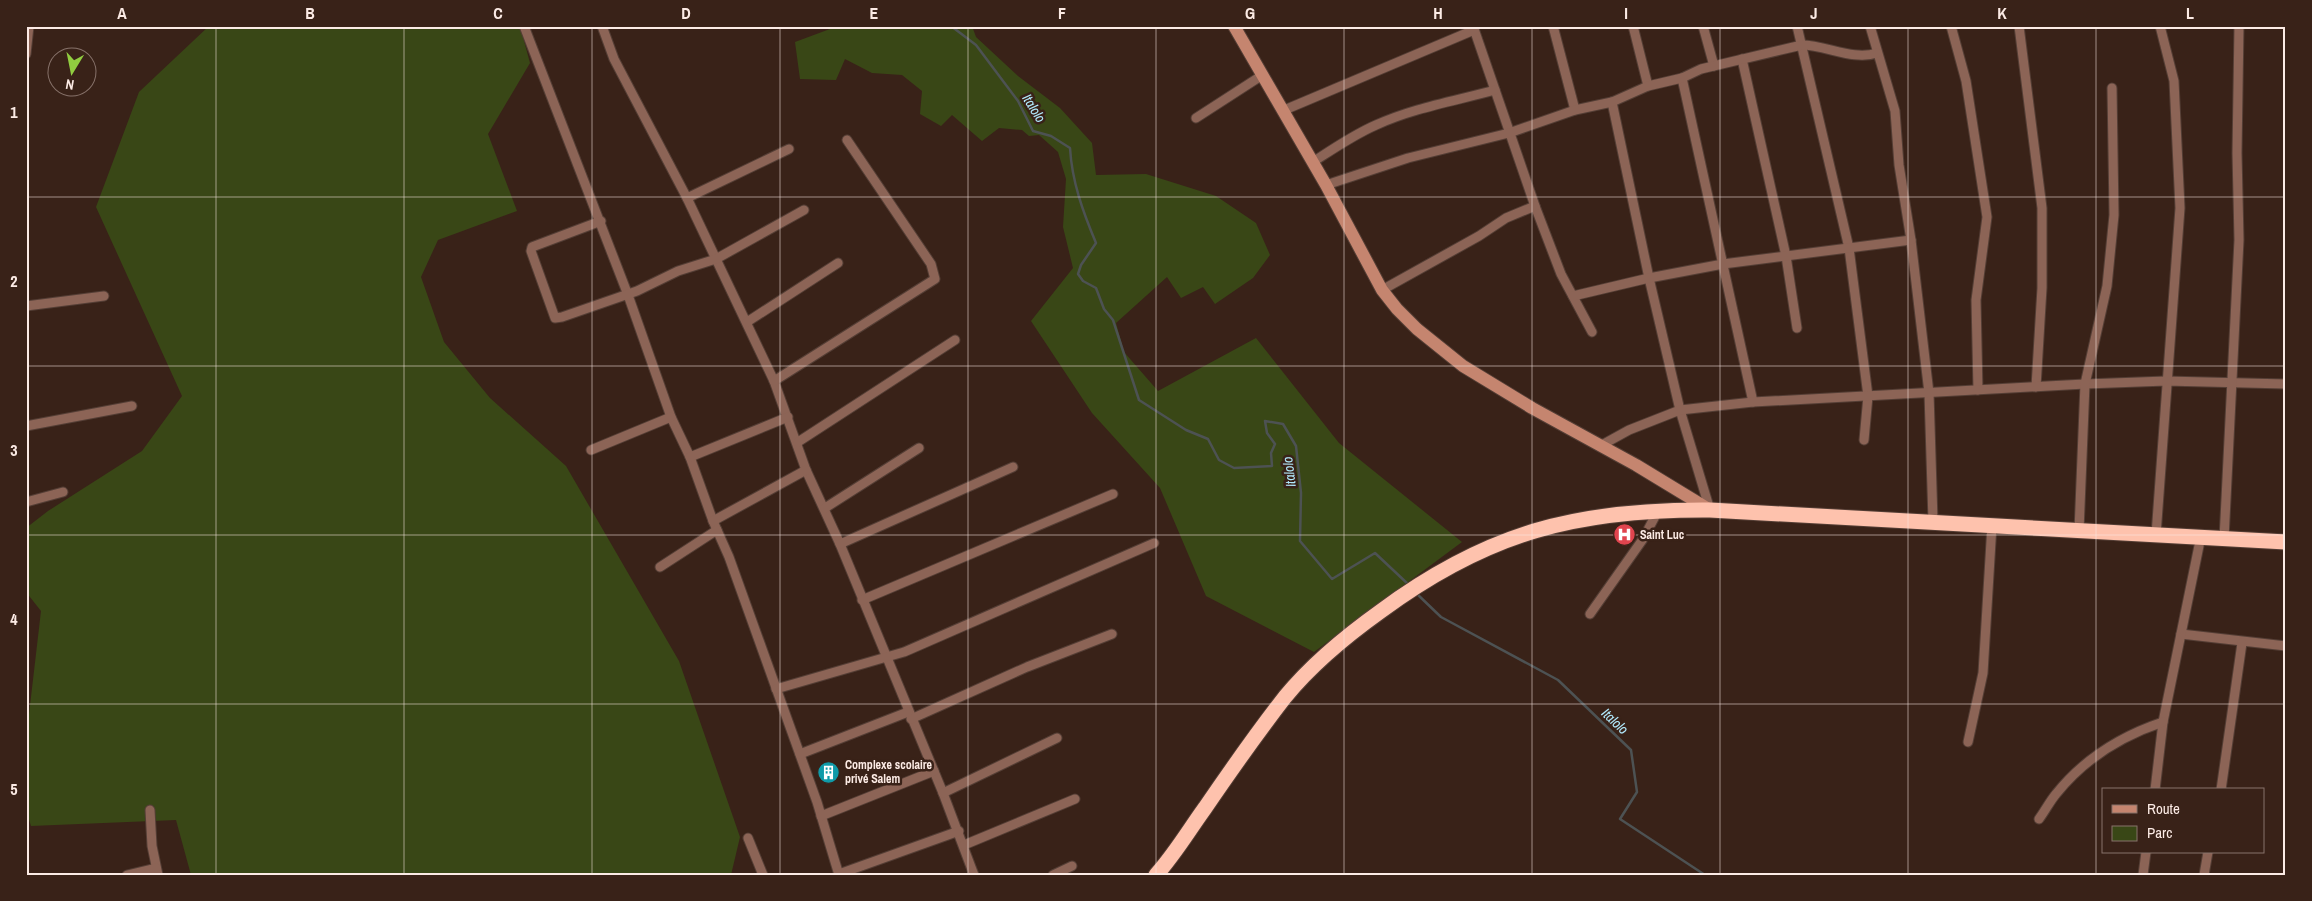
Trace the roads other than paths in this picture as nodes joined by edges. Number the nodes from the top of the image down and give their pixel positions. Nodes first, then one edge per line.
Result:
1 (29, 26) edge
2 (524, 26) edge
3 (602, 26) edge
4 (1234, 26) edge
5 (1553, 26) edge
6 (1633, 26) edge
7 (1703, 26) edge
8 (1798, 26) edge
9 (1870, 26) edge
10 (1951, 26) edge
11 (2019, 26) edge
12 (2160, 26) edge
13 (2239, 26) edge
14 (1473, 28) edge
15 (27, 42) edge
16 (1802, 45) junction
17 (1877, 53) junction
18 (26, 54) edge
19 (1742, 59) junction
20 (1714, 66) junction
21 (1261, 76) junction
22 (1682, 78) junction
23 (1648, 86) junction
24 (2112, 88) dead end
25 (1495, 90) junction
26 (1612, 102) junction
27 (1282, 110) junction
28 (1575, 110) junction
29 (1196, 118) dead end
30 (1509, 133) junction
31 (847, 140) dead end
32 (789, 150) dead end
33 (1312, 162) junction
34 (1326, 185) junction
35 (687, 198) junction
36 (1535, 206) junction
37 (804, 210) dead end
38 (601, 221) junction
39 (1911, 240) junction
40 (1849, 248) junction
41 (1786, 256) junction
42 (716, 259) junction
43 (838, 263) dead end
44 (1723, 264) junction
45 (1649, 278) junction
46 (1382, 290) junction
47 (628, 294) junction
48 (104, 296) dead end
49 (1573, 296) junction
50 (26, 306) edge
51 (747, 322) junction
52 (1797, 328) dead end
53 (1592, 332) dead end
54 (955, 340) dead end
55 (774, 381) junction
56 (2166, 381) junction
57 (2232, 382) junction
58 (2085, 384) junction
59 (2286, 384) edge
60 (2036, 387) junction
61 (1978, 390) junction
62 (1929, 393) junction
63 (1868, 396) junction
64 (1753, 402) junction
65 (132, 406) dead end
66 (1680, 410) junction
67 (671, 417) junction
68 (788, 417) junction
69 (26, 426) edge
70 (1864, 440) dead end
71 (798, 442) junction
72 (1600, 446) junction
73 (919, 448) dead end
74 (592, 450) dead end
75 (690, 457) junction
76 (1013, 467) dead end
77 (806, 470) junction
78 (63, 492) dead end
79 (1113, 494) dead end
80 (26, 502) edge
81 (825, 508) junction
82 (1660, 509) junction
83 (1710, 510) junction
84 (1933, 521) junction
85 (715, 525) junction
86 (1992, 525) junction
87 (2079, 531) junction
88 (2156, 535) junction
89 (2201, 536) junction
90 (2224, 539) junction
91 (2286, 542) edge
92 (1154, 543) dead end
93 (840, 544) junction
94 (660, 567) dead end
95 (862, 600) junction
96 (1590, 614) dead end
97 (1112, 634) dead end
98 (2181, 634) junction
99 (2242, 643) junction
100 (2286, 646) edge
101 (886, 658) junction
102 (776, 689) junction
103 (910, 716) junction
104 (2163, 722) junction
105 (1057, 738) dead end
106 (1968, 742) dead end
107 (800, 754) junction
108 (934, 771) junction
109 (2155, 788) edge
110 (2221, 788) edge
111 (943, 793) junction
112 (1076, 799) dead end
113 (150, 810) dead end
114 (821, 816) junction
115 (2039, 819) dead end
116 (959, 832) junction
117 (748, 838) dead end
118 (964, 845) junction
119 (2146, 854) edge
120 (2208, 854) edge
121 (1072, 866) dead end
122 (157, 871) edge
123 (839, 874) edge
124 (127, 875) edge
125 (763, 875) edge
126 (974, 875) edge
127 (1053, 875) edge
128 (1156, 875) edge
129 (2143, 875) edge
130 (2204, 875) edge

1 - 15 street
2 - 38 street
3 - 35 street
4 - 21 street
5 - 28 street
6 - 23 street
7 - 20 street
8 - 16 street
9 - 17 street
10 - 61 street
11 - 60 street
12 - 56 street
13 - 57 street
14 - 25 street
14 - 27 street
15 - 18 street
16 - 17 street
16 - 19 street
16 - 40 street
17 - 39 street
19 - 20 street
19 - 41 street
20 - 22 street
21 - 27 street
21 - 29 street
22 - 23 street
22 - 44 street
23 - 26 street
24 - 58 street
25 - 30 street
25 - 33 street
26 - 28 street
26 - 45 street
27 - 33 street
28 - 30 street
30 - 34 street
30 - 36 street
31 - 55 street
32 - 35 street
33 - 34 street
34 - 46 street
35 - 42 street
36 - 46 street
36 - 49 street
37 - 42 street
38 - 47 street
38 - 47 street
39 - 40 street
39 - 62 street
40 - 41 street
40 - 63 street
41 - 44 street
41 - 52 street
42 - 47 street
42 - 51 street
43 - 51 street
44 - 45 street
44 - 64 street
45 - 49 street
45 - 66 street
46 - 72 street
47 - 67 street
48 - 50 street
49 - 53 street
51 - 55 street
54 - 71 street
55 - 68 street
56 - 57 street
56 - 58 street
56 - 88 street
57 - 59 street
57 - 90 street
58 - 60 street
58 - 87 street
60 - 61 street
61 - 62 street
62 - 63 street
62 - 84 street
63 - 64 street
63 - 70 street
64 - 66 street
65 - 69 street
66 - 72 street
66 - 83 street
67 - 74 street
67 - 75 street
68 - 71 street
68 - 75 street
71 - 77 street
72 - 83 street
73 - 81 street
75 - 85 street
76 - 93 street
77 - 81 street
77 - 85 street
78 - 80 street
79 - 95 street
81 - 93 street
82 - 83 highway
82 - 96 street
82 - 128 highway
83 - 84 highway
84 - 86 highway
85 - 94 street
85 - 102 street
86 - 87 highway
86 - 106 street
87 - 88 highway
88 - 89 highway
89 - 90 highway
89 - 98 street
90 - 91 highway
92 - 101 street
93 - 95 street
95 - 101 street
97 - 103 street
98 - 99 street
98 - 104 street
99 - 100 street
99 - 110 street
101 - 102 street
101 - 103 street
102 - 107 street
103 - 107 street
103 - 108 street
104 - 109 street
104 - 115 street
105 - 111 street
107 - 114 street
108 - 111 street
108 - 114 street
111 - 116 street
112 - 118 street
113 - 122 street
114 - 123 street
116 - 118 street
116 - 123 street
117 - 125 street
118 - 126 street
119 - 129 street
120 - 130 street
121 - 127 street
122 - 124 street

